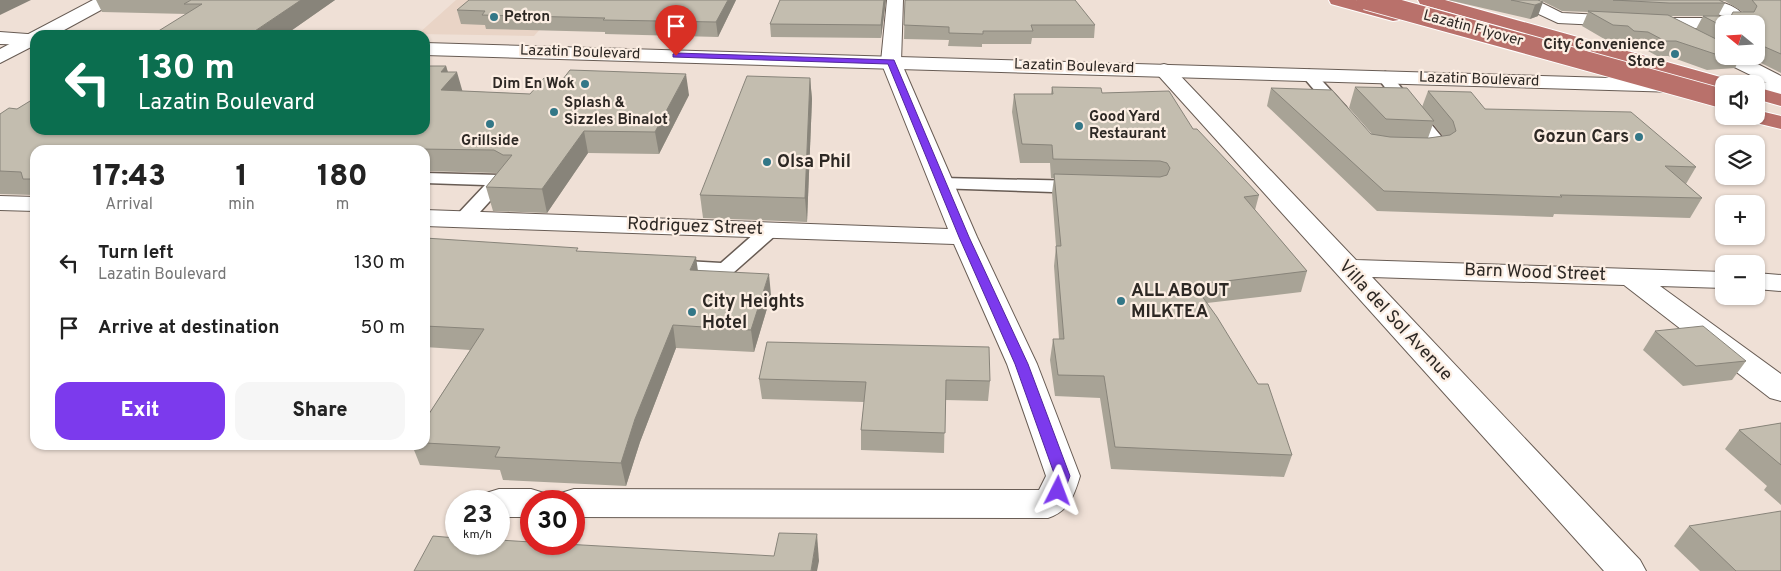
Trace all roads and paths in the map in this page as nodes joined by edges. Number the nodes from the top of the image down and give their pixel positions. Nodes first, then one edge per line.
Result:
1 (106, 0) edge
2 (895, 0) edge
3 (1337, 0) edge
4 (1366, 0) edge
5 (1394, 0) edge
6 (1426, 0) edge
7 (1523, 0) edge
8 (1704, 0) edge
9 (1662, 22) junction
10 (51, 30) edge
11 (0, 38) edge
12 (30, 38) edge
13 (30, 41) edge
14 (1697, 41) edge
15 (430, 49) edge
16 (0, 57) edge
17 (891, 62) junction
18 (1744, 65) edge
19 (1164, 70) junction
20 (1309, 75) junction
21 (1385, 77) junction
22 (1781, 84) edge
23 (1647, 86) junction
24 (1715, 88) edge
25 (1715, 88) edge
26 (1715, 88) edge
27 (1765, 88) edge
28 (1715, 89) edge
29 (1781, 89) edge
30 (1765, 96) edge
31 (1781, 100) edge
32 (1765, 102) edge
33 (1715, 105) edge
34 (1781, 106) edge
35 (1765, 110) edge
36 (1781, 114) edge
37 (1765, 119) edge
38 (1781, 123) edge
39 (1353, 126) edge
40 (1409, 150) edge
41 (430, 178) edge
42 (942, 184) junction
43 (1097, 187) edge
44 (0, 203) edge
45 (30, 204) edge
46 (430, 218) edge
47 (464, 219) junction
48 (770, 230) junction
49 (964, 237) junction
50 (649, 265) edge
51 (1346, 268) junction
52 (1629, 276) junction
53 (1715, 280) edge
54 (1765, 282) edge
55 (1781, 283) edge
56 (1781, 390) edge
57 (585, 503) edge
58 (1626, 571) edge

1 - 10 street
2 - 17 street
3 - 23 highway
4 - 24 highway, Lazatin Flyover, bridge
5 - 25 highway, Lazatin Flyover
6 - 26 highway
7 - 9 street
8 - 9 street
9 - 14 street
11 - 12 street
13 - 16 street
15 - 17 street, Lazatin Boulevard
17 - 19 street, Lazatin Boulevard
17 - 42 street
18 - 22 street
19 - 20 street, Lazatin Boulevard
19 - 51 street, Villa del Sol Avenue
20 - 21 street, Lazatin Boulevard
20 - 39 lane
21 - 23 street, Lazatin Boulevard
21 - 40 lane
23 - 28 street, Lazatin Boulevard
23 - 33 highway
27 - 29 street
30 - 31 highway
32 - 34 highway
35 - 36 highway
37 - 38 highway
41 - 47 lane
42 - 43 lane
42 - 49 street
44 - 45 street
46 - 47 street, Rodriguez Street
47 - 48 street, Rodriguez Street
48 - 49 street, Rodriguez Street
48 - 50 lane
49 - 57 street
51 - 52 street, Barn Wood Street
51 - 58 street, Villa del Sol Avenue
52 - 53 street, Barn Wood Street
52 - 56 street
54 - 55 street

